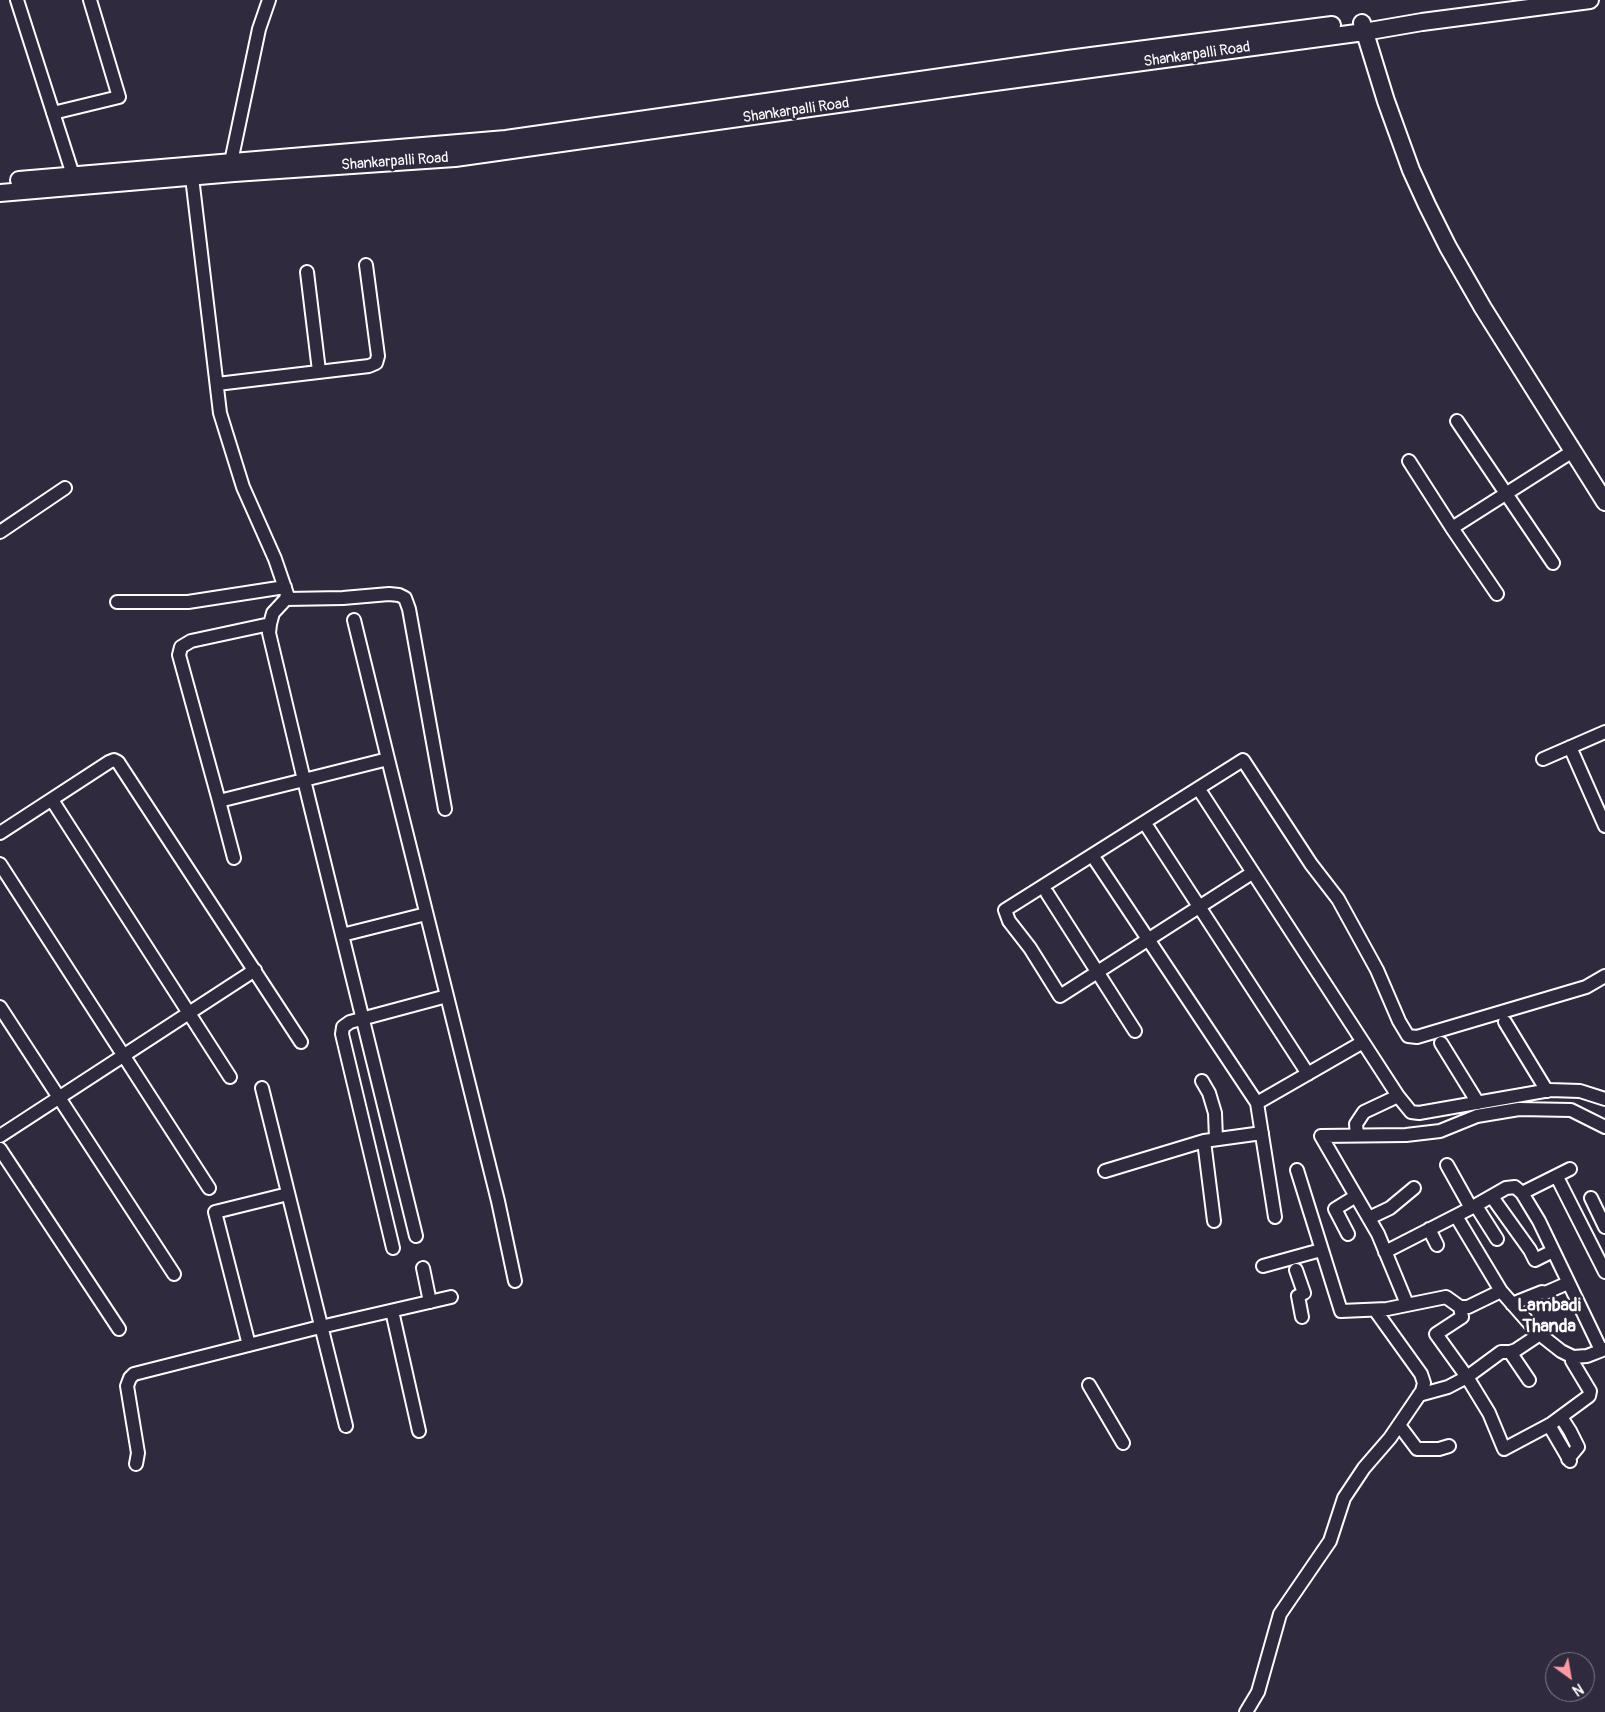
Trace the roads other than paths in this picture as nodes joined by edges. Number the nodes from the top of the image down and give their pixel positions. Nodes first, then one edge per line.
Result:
1 (17, 0) edge
2 (90, 0) edge
3 (269, 0) edge
4 (1535, 0) edge
5 (1590, 0) edge
6 (1363, 27) junction
7 (53, 113) junction
8 (231, 162) junction
9 (73, 175) junction
10 (192, 177) junction
11 (0, 182) edge
12 (0, 193) edge
13 (366, 265) dead end
14 (307, 272) dead end
15 (319, 371) junction
16 (217, 384) junction
17 (1457, 422) dead end
18 (1573, 451) junction
19 (1409, 460) dead end
20 (65, 488) dead end
21 (1506, 494) junction
22 (1605, 502) edge
23 (1452, 528) junction
24 (0, 532) edge
25 (1553, 563) dead end
26 (285, 593) junction
27 (1497, 594) dead end
28 (117, 602) dead end
29 (354, 620) dead end
30 (270, 624) junction
31 (1605, 732) edge
32 (1570, 747) junction
33 (388, 759) junction
34 (1543, 759) dead end
35 (304, 780) junction
36 (1202, 794) dead end
37 (52, 800) junction
38 (219, 801) junction
39 (445, 809) dead end
40 (1605, 826) edge
41 (1148, 828) dead end
42 (0, 833) edge
43 (234, 858) dead end
44 (1096, 861) dead end
45 (0, 864) edge
46 (1252, 873) junction
47 (1047, 893) dead end
48 (1200, 907) junction
49 (426, 914) junction
50 (342, 935) junction
51 (1149, 939) junction
52 (255, 970) junction
53 (1097, 973) junction
54 (1605, 976) edge
55 (447, 996) junction
56 (0, 1007) edge
57 (189, 1013) junction
58 (362, 1019) junction
59 (1505, 1022) dead end
60 (1135, 1031) dead end
61 (301, 1042) dead end
62 (1363, 1042) junction
63 (1441, 1043) dead end
64 (124, 1055) junction
65 (1308, 1074) junction
66 (230, 1077) dead end
67 (1202, 1081) dead end
68 (262, 1088) dead end
69 (1547, 1090) junction
70 (1398, 1096) junction
71 (59, 1098) junction
72 (1605, 1099) edge
73 (1256, 1103) junction
74 (1478, 1103) junction
75 (1605, 1127) edge
76 (1262, 1133) junction
77 (1357, 1135) junction
78 (0, 1136) edge
79 (1210, 1140) junction
80 (0, 1149) edge
81 (1447, 1165) dead end
82 (1570, 1169) dead end
83 (1297, 1170) dead end
84 (1105, 1171) dead end
85 (1557, 1177) junction
86 (209, 1188) dead end
87 (1414, 1188) dead end
88 (288, 1194) junction
89 (1522, 1194) junction
90 (1356, 1196) junction
91 (1492, 1197) junction
92 (1591, 1198) dead end
93 (1474, 1207) junction
94 (1456, 1216) junction
95 (1275, 1217) dead end
96 (1369, 1218) junction
97 (1603, 1218) edge
98 (1214, 1221) dead end
99 (1486, 1223) junction
100 (1429, 1229) junction
101 (1348, 1234) dead end
102 (1466, 1234) junction
103 (416, 1236) dead end
104 (1497, 1239) dead end
105 (1437, 1245) dead end
106 (393, 1248) dead end
107 (1322, 1250) junction
108 (1553, 1251) junction
109 (1385, 1252) junction
110 (1601, 1252) edge
111 (1263, 1266) dead end
112 (423, 1268) dead end
113 (1296, 1270) dead end
114 (1605, 1272) edge
115 (174, 1274) dead end
116 (515, 1282) dead end
117 (1568, 1283) junction
118 (1502, 1291) junction
119 (451, 1297) dead end
120 (430, 1302) junction
121 (1407, 1304) junction
122 (1512, 1304) junction
123 (1460, 1307) junction
124 (1375, 1310) junction
125 (392, 1311) junction
126 (1302, 1317) dead end
127 (320, 1327) junction
128 (119, 1329) dead end
129 (1540, 1334) junction
130 (249, 1345) junction
131 (1603, 1349) edge
132 (1510, 1352) junction
133 (1574, 1357) junction
134 (1467, 1378) junction
135 (1529, 1380) dead end
136 (1089, 1385) dead end
137 (1419, 1396) junction
138 (1561, 1417) junction
139 (1399, 1425) junction
140 (1549, 1425) junction
141 (346, 1426) dead end
142 (418, 1431) dead end
143 (1123, 1443) dead end
144 (1449, 1446) dead end
145 (136, 1464) dead end
146 (1246, 1712) edge

1 - 7 street
2 - 7 street
3 - 8 street
4 - 6 main road, Shankarpalli Road
5 - 6 main road, Shankarpalli Road
6 - 8 main road, Shankarpalli Road
6 - 10 main road, Shankarpalli Road
6 - 18 main road
7 - 9 street
8 - 9 main road, Shankarpalli Road
9 - 11 main road, Shankarpalli Road
10 - 12 main road, Shankarpalli Road
10 - 16 street
13 - 15 street
14 - 15 street
15 - 16 street
16 - 26 street
17 - 21 street
18 - 21 street
18 - 22 main road
19 - 23 street
20 - 24 street
21 - 23 street
21 - 25 street
23 - 27 street
26 - 28 street
26 - 30 street
26 - 39 street
29 - 33 street
30 - 35 street
30 - 38 street
31 - 32 street
32 - 34 street
32 - 40 street
33 - 35 street
33 - 49 street
35 - 38 street
35 - 50 street
36 - 46 street
37 - 42 street
37 - 52 street
37 - 57 street
38 - 43 street
41 - 48 street
44 - 51 street
45 - 64 street
46 - 48 street
46 - 62 street
47 - 53 street
48 - 51 street
48 - 65 street
49 - 50 street
49 - 55 street
50 - 58 street
51 - 53 street
51 - 73 street
52 - 57 street
52 - 61 street
53 - 54 street
53 - 60 street
55 - 58 street
55 - 116 street
56 - 71 street
57 - 64 street
57 - 66 street
58 - 103 street
58 - 106 street
59 - 69 street
62 - 65 street
62 - 70 street
63 - 74 street
64 - 71 street
64 - 86 street
65 - 73 street
67 - 79 street
68 - 88 street
69 - 72 street
69 - 74 street
70 - 74 street
70 - 77 street
71 - 78 street
71 - 115 street
73 - 76 street
75 - 77 street
76 - 79 street
76 - 95 street
77 - 90 street
79 - 84 street
79 - 98 street
80 - 128 street
81 - 93 street
82 - 85 street
83 - 107 street
85 - 89 street
85 - 110 street
87 - 96 street
88 - 127 street
88 - 130 street
89 - 91 street
89 - 108 street
90 - 96 street
90 - 101 street
91 - 93 street
91 - 108 street
92 - 97 street
93 - 94 street
93 - 99 street
94 - 100 street
94 - 102 street
96 - 109 street
99 - 102 street
99 - 104 street
100 - 105 street
100 - 109 street
102 - 118 street
107 - 111 street
107 - 124 street
108 - 117 street
109 - 121 street
110 - 114 street
112 - 120 street
113 - 126 street
117 - 122 street
117 - 131 street
118 - 122 street
118 - 123 street
119 - 120 street
120 - 125 street
121 - 123 street
121 - 124 street
122 - 129 street
123 - 134 street
124 - 137 street
125 - 127 street
125 - 142 street
127 - 130 street
127 - 141 street
129 - 132 street
129 - 133 street
130 - 145 street
131 - 133 street
132 - 134 street
132 - 135 street
133 - 138 street
134 - 137 street
134 - 140 street
136 - 143 street
137 - 139 street
138 - 140 street
138 - 140 street
139 - 144 street
139 - 146 street

